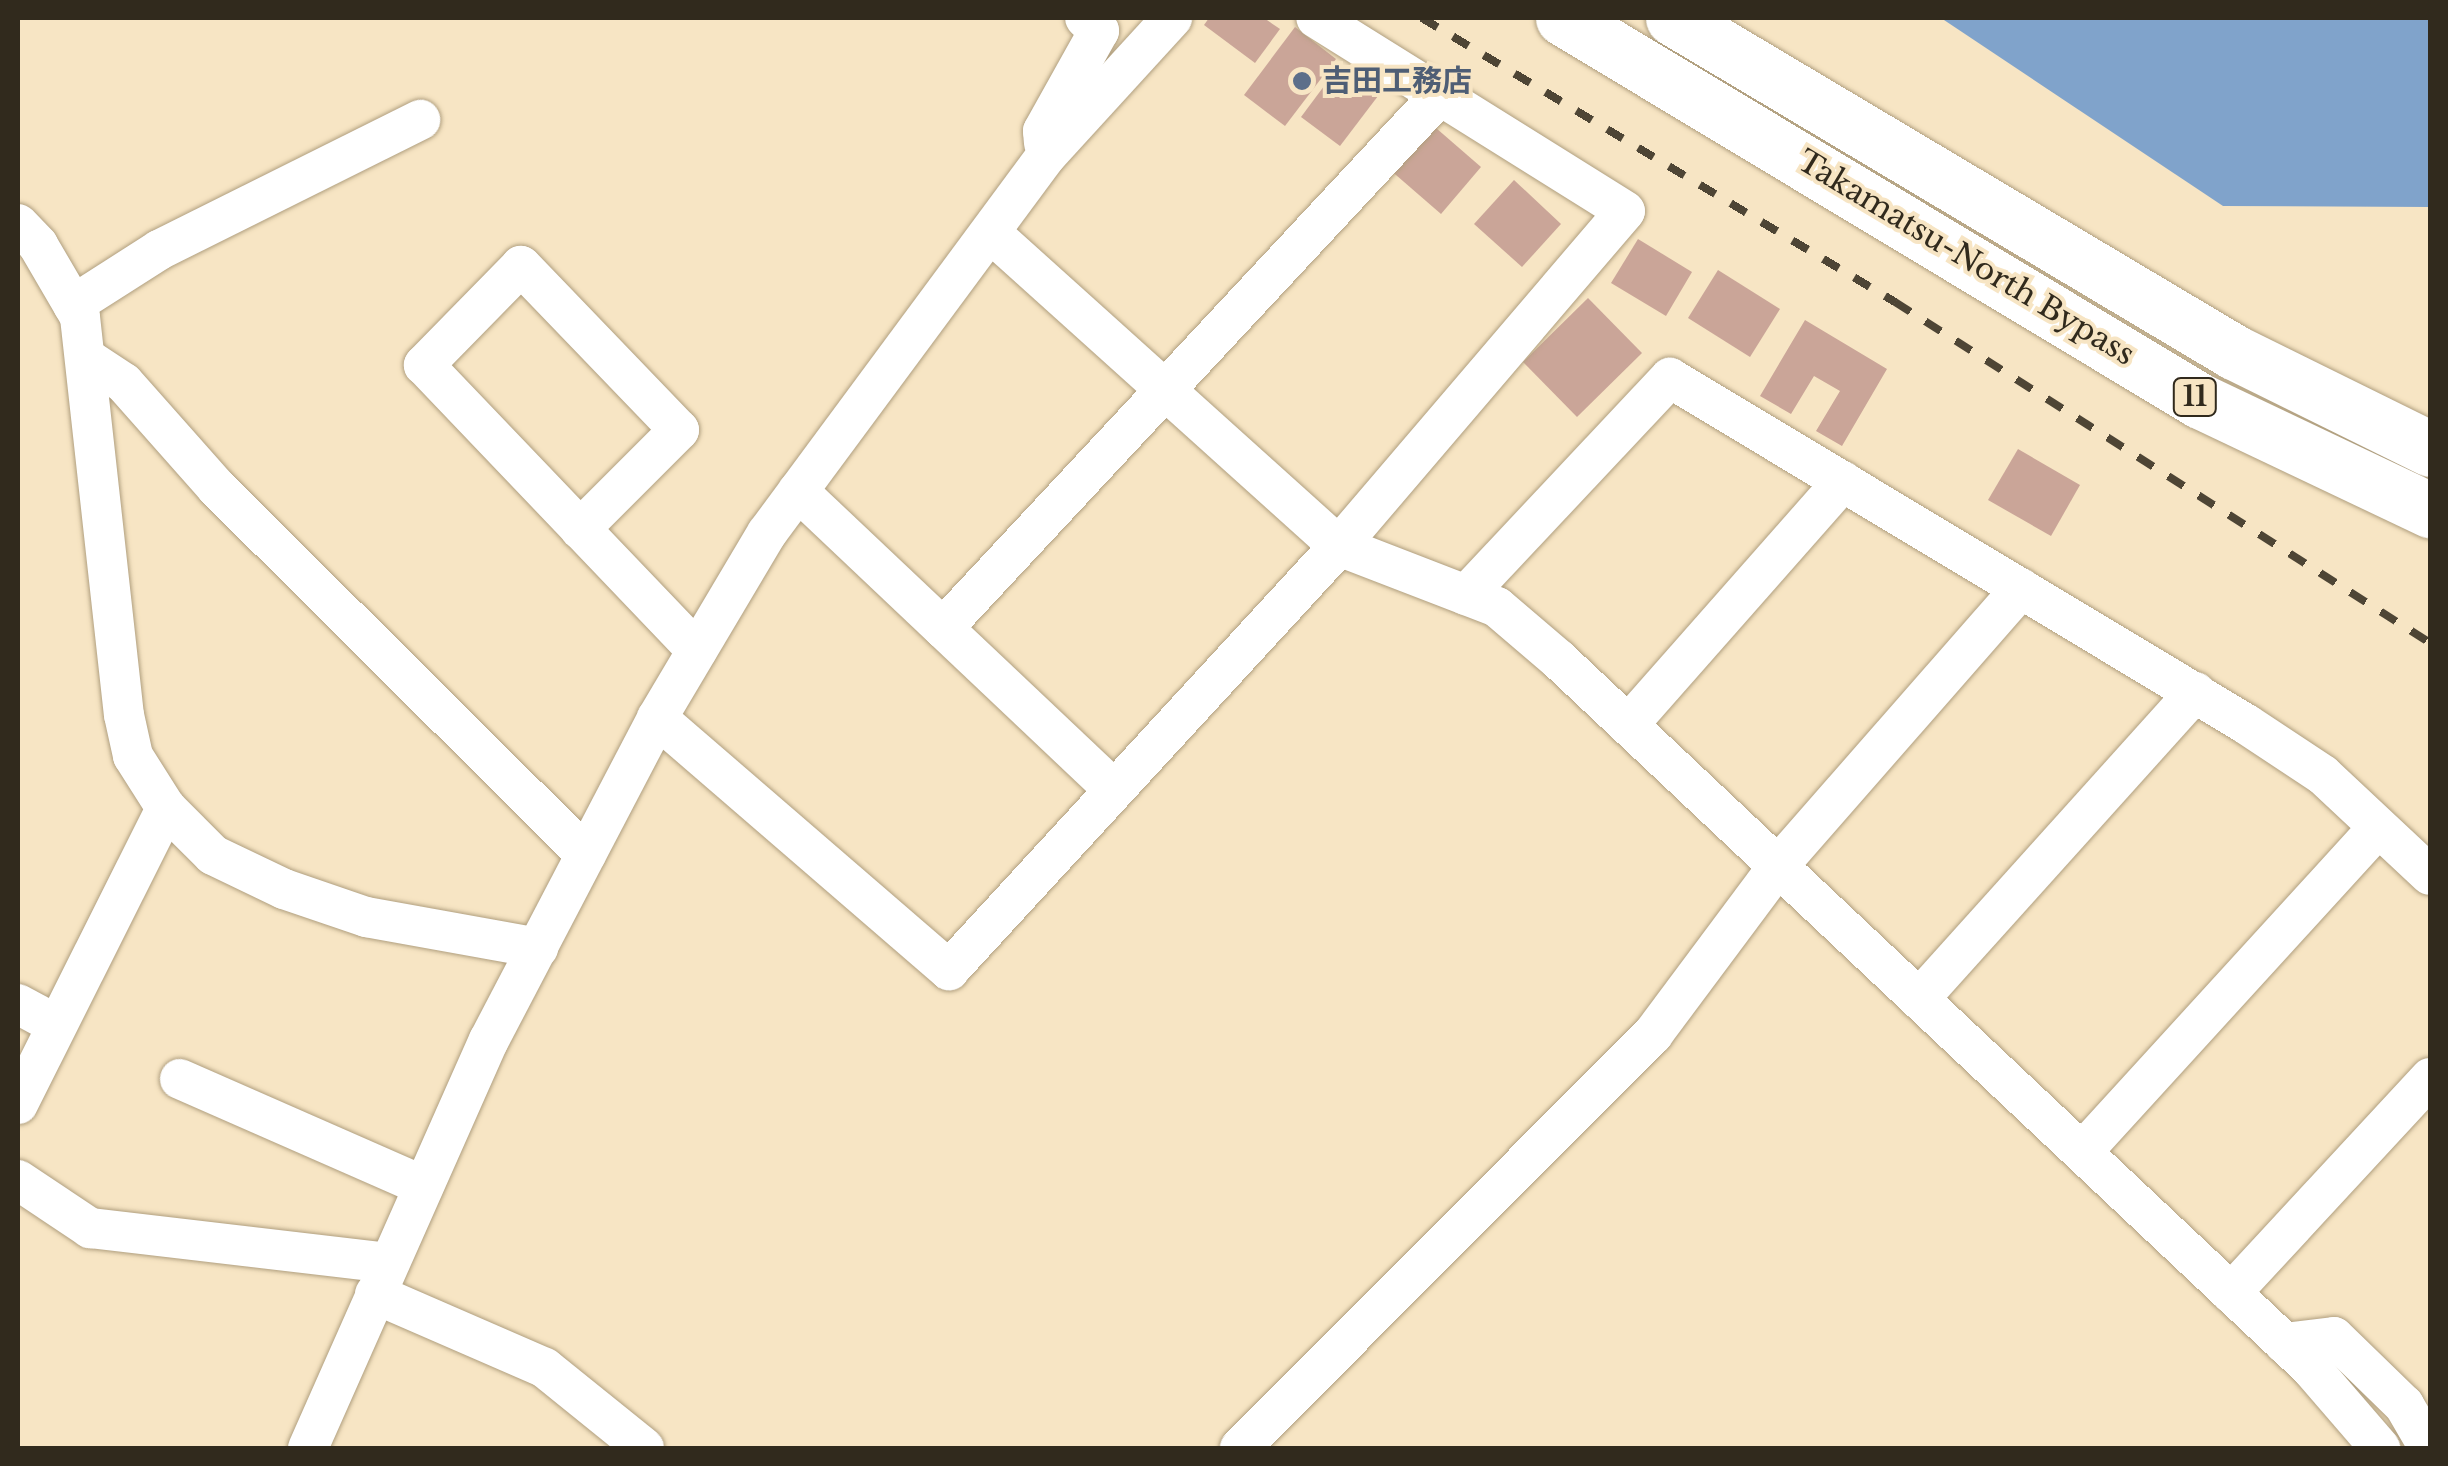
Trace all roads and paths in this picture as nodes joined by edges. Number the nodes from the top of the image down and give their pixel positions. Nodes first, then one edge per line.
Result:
1 (1085, 18) edge
2 (1172, 18) edge
3 (1316, 18) edge
4 (1562, 18) edge
5 (1673, 18) edge
6 (1440, 95) junction
7 (420, 120) dead end
8 (1046, 156) junction
9 (18, 224) edge
10 (992, 234) junction
11 (73, 305) junction
12 (86, 358) junction
13 (1166, 391) junction
14 (2430, 449) edge
15 (1843, 482) junction
16 (798, 491) junction
17 (2430, 510) edge
18 (580, 528) junction
19 (1338, 546) junction
20 (2021, 588) junction
21 (1466, 595) junction
22 (943, 628) junction
23 (697, 651) junction
24 (2195, 692) junction
25 (658, 718) junction
26 (1628, 725) junction
27 (1114, 790) junction
28 (166, 808) junction
29 (2378, 828) junction
30 (586, 855) junction
31 (1778, 866) junction
32 (2430, 875) edge
33 (538, 948) junction
34 (1919, 999) junction
35 (18, 1004) edge
36 (57, 1024) junction
37 (2430, 1078) edge
38 (180, 1079) dead end
39 (18, 1104) edge
40 (2082, 1152) junction
41 (18, 1180) edge
42 (424, 1186) junction
43 (382, 1278) junction
44 (2231, 1293) junction
45 (2284, 1343) junction
46 (2417, 1395) edge
47 (308, 1448) edge
48 (644, 1448) edge
49 (1240, 1448) edge
50 (2380, 1448) edge
51 (2429, 1448) edge

1 - 8 street
2 - 8 street
3 - 6 street
4 - 17 highway, Takamatsu-North Bypass / 11
5 - 14 highway, Takamatsu-North Bypass / 11
6 - 13 street
6 - 19 street
7 - 11 street
8 - 10 street
9 - 11 street
10 - 13 street
10 - 16 street
11 - 12 street
12 - 28 street
12 - 30 street
13 - 19 street
13 - 22 street
15 - 20 street
15 - 21 street
15 - 26 street
16 - 22 street
16 - 23 street
18 - 18 street
18 - 23 street
19 - 21 street
19 - 27 street
20 - 24 street
20 - 31 street
21 - 26 street
22 - 27 street
23 - 25 street
24 - 29 street
24 - 34 street
25 - 27 street
25 - 30 street
26 - 31 street
28 - 33 street
28 - 36 street
29 - 32 street
29 - 40 street
30 - 33 street
31 - 34 street
31 - 49 street
33 - 42 street
34 - 40 street
35 - 36 street
36 - 39 street
37 - 44 street
38 - 42 street
40 - 44 street
41 - 43 street
42 - 43 street
43 - 47 street
43 - 48 street
44 - 45 street
45 - 46 street
45 - 50 street
46 - 51 street

